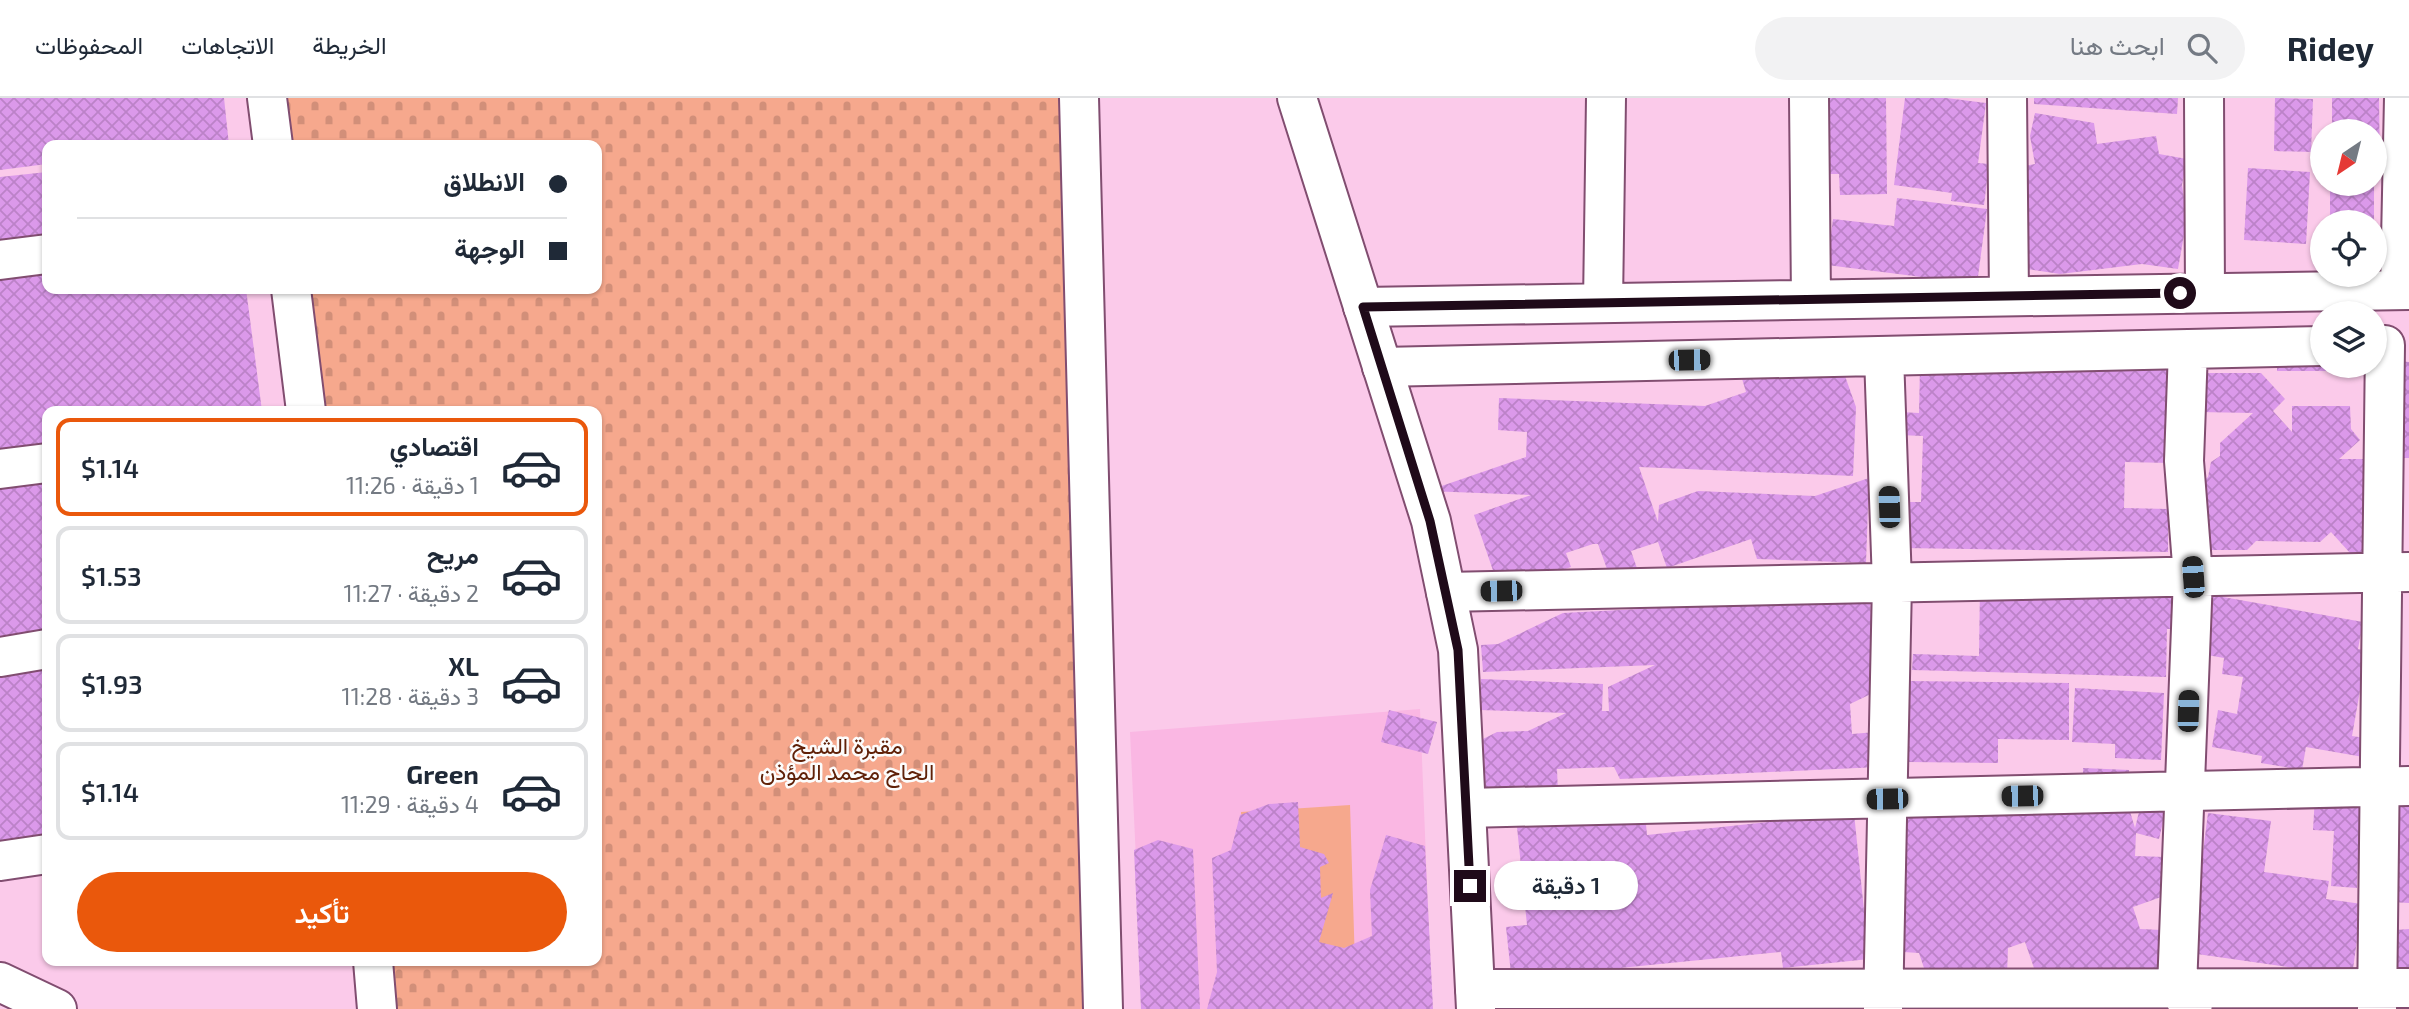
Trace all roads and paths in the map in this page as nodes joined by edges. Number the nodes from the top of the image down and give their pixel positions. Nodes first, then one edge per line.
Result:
1 (267, 98) edge
2 (1079, 98) edge
3 (1297, 98) edge
4 (1606, 98) edge
5 (1809, 98) edge
6 (2007, 98) edge
7 (2204, 98) edge
8 (2404, 98) edge
9 (272, 140) edge
10 (42, 255) edge
11 (0, 260) edge
12 (2404, 290) edge
13 (2205, 293) junction
14 (292, 294) edge
15 (2009, 296) junction
16 (1811, 299) junction
17 (1603, 303) junction
18 (1363, 307) junction
19 (2390, 345) edge
20 (2310, 346) edge
21 (2188, 349) junction
22 (1884, 356) junction
23 (1382, 368) junction
24 (305, 406) edge
25 (42, 464) edge
26 (0, 469) edge
27 (2396, 573) edge
28 (2193, 577) junction
29 (1892, 583) junction
30 (1446, 592) junction
31 (42, 650) edge
32 (0, 657) edge
33 (2394, 787) edge
34 (2185, 792) junction
35 (1887, 799) junction
36 (1466, 808) junction
37 (42, 855) edge
38 (0, 862) edge
39 (373, 966) edge
40 (0, 982) edge
41 (2387, 995) edge
42 (1475, 999) edge
43 (1883, 999) edge
44 (2190, 999) edge
45 (40, 1005) edge
46 (377, 1009) edge
47 (1103, 1009) edge

1 - 9 street
2 - 47 street
3 - 18 street
4 - 17 street
5 - 16 street
6 - 15 street
7 - 13 street
8 - 12 street
10 - 11 street
12 - 13 street
13 - 15 street
14 - 24 street
15 - 16 street
16 - 17 street
17 - 18 street
18 - 23 street
19 - 27 street
20 - 21 street
21 - 22 street
21 - 28 street
22 - 23 street
22 - 29 street
23 - 30 street
25 - 26 street
27 - 28 street
27 - 33 street
28 - 29 street
28 - 34 street
29 - 30 street
29 - 35 street
30 - 36 street
31 - 32 street
33 - 34 street
33 - 41 street
34 - 35 street
34 - 44 street
35 - 36 street
35 - 43 street
36 - 42 street
37 - 38 street
39 - 46 street
40 - 45 street
41 - 44 street
42 - 43 street
43 - 44 street

